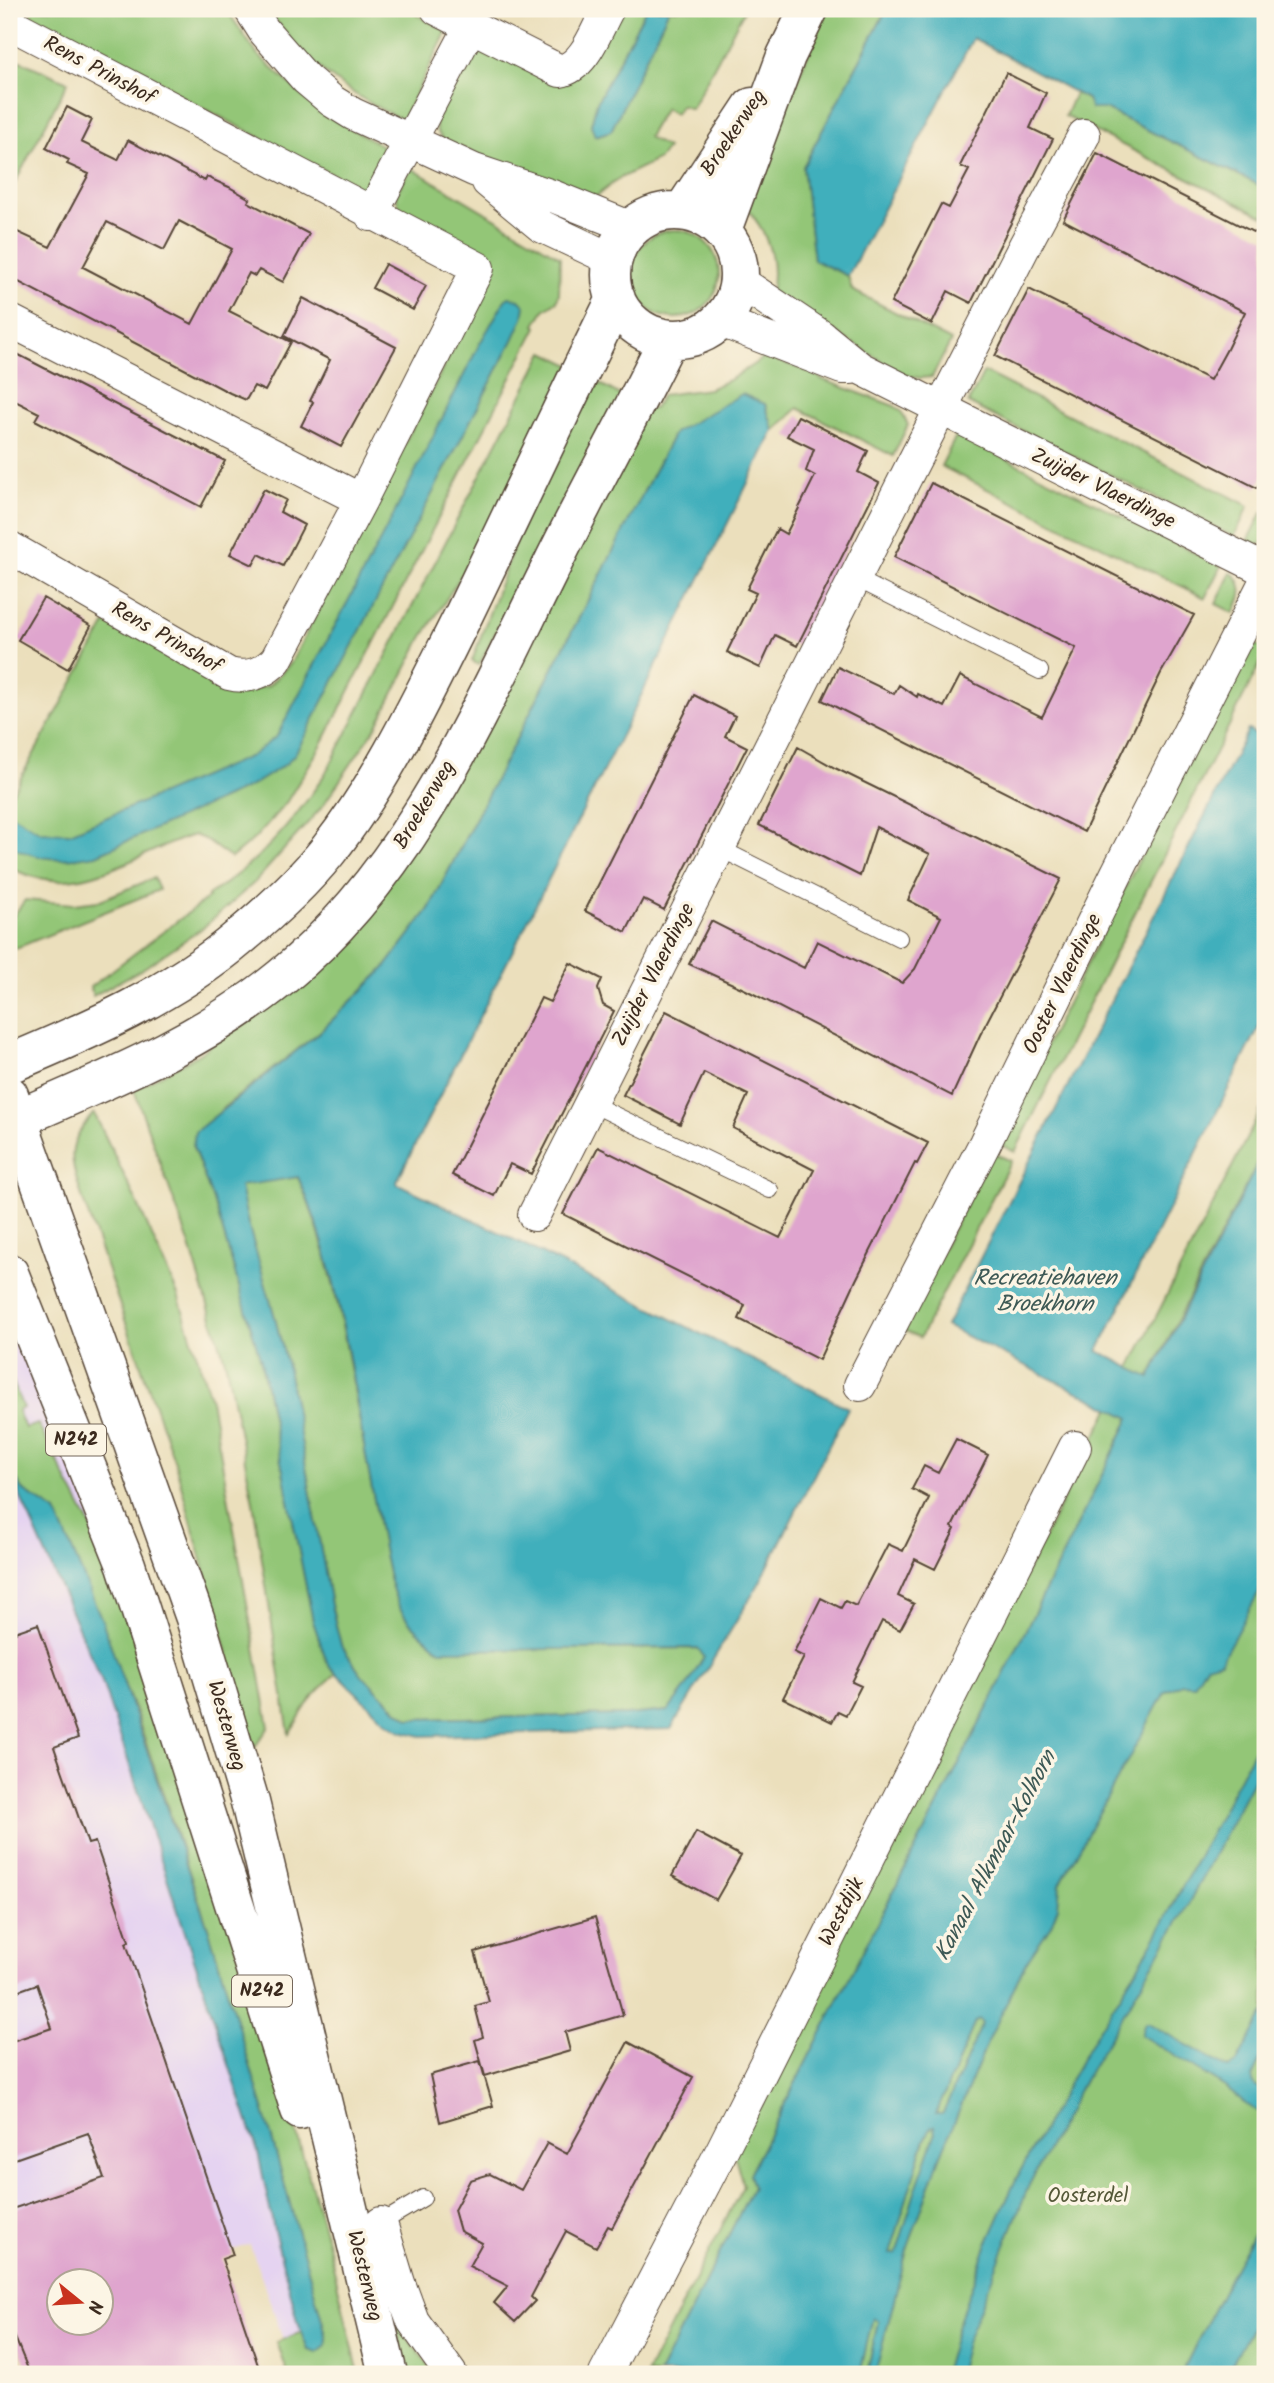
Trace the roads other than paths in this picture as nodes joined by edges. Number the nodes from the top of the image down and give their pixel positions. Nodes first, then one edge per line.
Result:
1 (250, 9) edge
2 (437, 9) edge
3 (608, 9) edge
4 (809, 9) edge
5 (13, 22) edge
6 (471, 26) junction
7 (786, 56) junction
8 (1084, 135) dead end
9 (412, 140) junction
10 (474, 170) junction
11 (684, 211) junction
12 (372, 215) junction
13 (632, 228) junction
14 (722, 230) junction
15 (613, 260) junction
16 (739, 281) junction
17 (616, 299) junction
18 (9, 320) edge
19 (721, 321) junction
20 (668, 339) junction
21 (860, 368) junction
22 (940, 409) junction
23 (361, 500) junction
24 (9, 547) edge
25 (1265, 570) edge
26 (855, 578) junction
27 (1265, 582) edge
28 (1040, 671) dead end
29 (719, 848) junction
30 (899, 938) dead end
31 (9, 1064) edge
32 (590, 1103) junction
33 (13, 1107) edge
34 (770, 1190) dead end
35 (534, 1215) dead end
36 (9, 1273) edge
37 (860, 1385) dead end
38 (1075, 1447) dead end
39 (423, 2198) dead end
40 (381, 2223) joint
41 (386, 2374) edge
42 (452, 2374) edge
43 (605, 2374) edge

1 - 9 street
2 - 6 street
3 - 6 street
4 - 7 street, Broekerweg
5 - 12 street, Rens Prinshof
6 - 9 street
7 - 11 street, Broekerweg
7 - 14 street, Broekerweg
8 - 22 street, Zuijder Vlaerdinge
9 - 10 street
9 - 12 street
10 - 13 street
10 - 15 street
11 - 13 street
11 - 14 street
12 - 23 street, Rens Prinshof
13 - 15 street
14 - 16 street
15 - 17 street
16 - 19 street
16 - 21 street, Zuijder Vlaerdinge
17 - 20 street
17 - 31 street
18 - 23 street
19 - 20 street
19 - 21 street, Zuijder Vlaerdinge
20 - 33 street, Broekerweg
21 - 22 street, Zuijder Vlaerdinge
22 - 25 street, Zuijder Vlaerdinge
22 - 26 street, Zuijder Vlaerdinge
23 - 24 street, Rens Prinshof
26 - 28 lane
26 - 29 street, Zuijder Vlaerdinge
27 - 37 street, Ooster Vlaerdinge
29 - 30 lane
29 - 32 street, Zuijder Vlaerdinge
32 - 34 lane
32 - 35 street, Zuijder Vlaerdinge
33 - 41 street, Westerweg / N242
36 - 41 street, Westerweg / N242
38 - 43 street, Westdijk
39 - 40 lane
40 - 42 street, Westerweg

